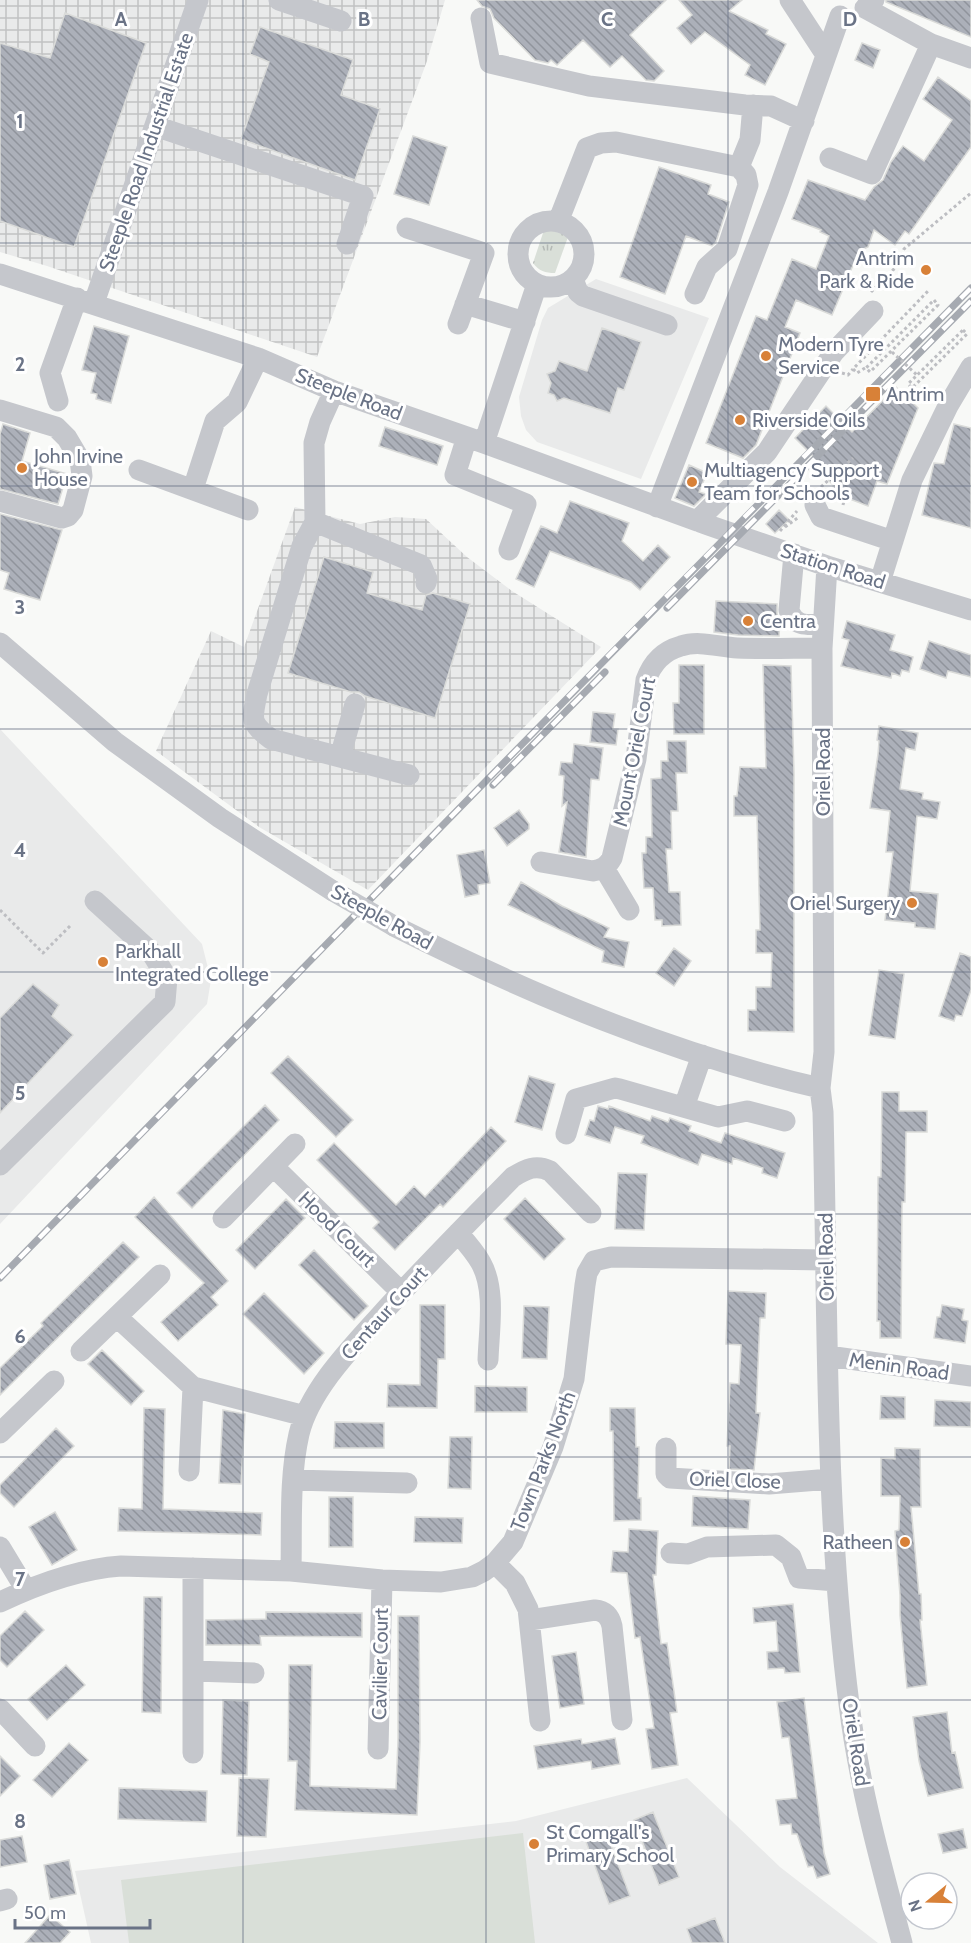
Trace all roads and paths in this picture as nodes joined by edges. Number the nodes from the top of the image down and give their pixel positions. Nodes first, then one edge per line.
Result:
1 (198, 0) edge
2 (279, 0) edge
3 (790, 0) edge
4 (868, 3) edge
5 (836, 8) edge
6 (481, 18) dead end
7 (341, 21) dead end
8 (932, 44) junction
9 (826, 55) junction
10 (971, 58) edge
11 (753, 105) junction
12 (804, 121) junction
13 (155, 126) junction
14 (830, 159) dead end
15 (739, 167) junction
16 (971, 194) edge
17 (558, 222) junction
18 (407, 228) dead end
19 (347, 244) dead end
20 (0, 274) edge
21 (573, 279) junction
22 (537, 284) junction
23 (928, 291) dead end
24 (695, 294) dead end
25 (85, 301) junction
26 (465, 304) junction
27 (871, 313) joint
28 (525, 322) junction
29 (458, 324) dead end
30 (667, 326) dead end
31 (892, 352) junction
32 (258, 358) junction
33 (971, 367) edge
34 (866, 368) junction
35 (853, 369) junction
36 (848, 375) dead end
37 (916, 375) junction
38 (334, 391) junction
39 (58, 401) dead end
40 (0, 410) edge
41 (475, 440) junction
42 (853, 458) dead end
43 (139, 470) dead end
44 (828, 480) dead end
45 (193, 489) junction
46 (845, 497) dead end
47 (0, 501) edge
48 (843, 504) dead end
49 (657, 507) junction
50 (248, 510) dead end
51 (814, 516) dead end
52 (697, 521) junction
53 (315, 522) junction
54 (893, 542) junction
55 (509, 550) dead end
56 (794, 554) junction
57 (827, 566) junction
58 (880, 582) junction
59 (426, 584) dead end
60 (971, 610) edge
61 (824, 624) junction
62 (0, 643) edge
63 (822, 648) junction
64 (355, 704) dead end
65 (340, 757) junction
66 (409, 775) dead end
67 (542, 862) dead end
68 (604, 868) junction
69 (95, 901) dead end
70 (0, 910) edge
71 (629, 910) dead end
72 (70, 926) dead end
73 (702, 1055) junction
74 (820, 1088) junction
75 (684, 1107) junction
76 (785, 1121) dead end
77 (566, 1134) dead end
78 (295, 1144) dead end
79 (0, 1165) edge
80 (274, 1167) junction
81 (591, 1213) dead end
82 (223, 1218) dead end
83 (458, 1233) junction
84 (826, 1260) junction
85 (160, 1275) dead end
86 (401, 1292) junction
87 (117, 1317) junction
88 (81, 1351) dead end
89 (828, 1356) junction
90 (488, 1360) dead end
91 (971, 1376) edge
92 (54, 1381) dead end
93 (193, 1387) junction
94 (305, 1416) junction
95 (0, 1433) edge
96 (666, 1448) dead end
97 (189, 1471) dead end
98 (831, 1479) junction
99 (293, 1480) junction
100 (407, 1483) dead end
101 (0, 1547) edge
102 (671, 1553) dead end
103 (495, 1563) junction
104 (193, 1568) junction
105 (291, 1571) junction
106 (382, 1580) junction
107 (836, 1581) junction
108 (26, 1590) junction
109 (0, 1602) edge
110 (530, 1620) junction
111 (194, 1671) junction
112 (254, 1673) dead end
113 (0, 1709) edge
114 (622, 1720) dead end
115 (540, 1721) dead end
116 (35, 1746) dead end
117 (378, 1749) dead end
118 (193, 1753) dead end
119 (902, 1943) edge

1 - 13 street, Steeple Road Industrial Estate
2 - 7 street
3 - 9 street
4 - 5 street
4 - 8 street
5 - 9 street
6 - 11 street
8 - 10 street
8 - 14 street
9 - 12 street
11 - 12 street
11 - 15 street
12 - 49 street
13 - 19 street
13 - 25 street, Steeple Road Industrial Estate
15 - 17 street
15 - 24 street
16 - 27 path
17 - 21 street
17 - 22 street
18 - 26 street
20 - 25 street, Steeple Road
21 - 22 street
21 - 30 street
22 - 28 street
23 - 35 path
25 - 32 street, Steeple Road
25 - 39 street, Steeple Road Industrial Estate
26 - 28 street
26 - 29 street
27 - 52 street
28 - 41 street
31 - 34 path
31 - 34 path
31 - 37 path, bridge
32 - 38 street, Steeple Road
32 - 45 street
33 - 54 street
34 - 35 path
35 - 36 path
37 - 37 path
38 - 41 street, Steeple Road
38 - 53 street
40 - 47 street
41 - 49 street, Steeple Road
41 - 55 street
42 - 44 path
43 - 45 street
45 - 50 street
46 - 48 path
49 - 52 street, Steeple Road
51 - 54 street
52 - 56 street, Station Road
53 - 59 street
53 - 65 street
54 - 58 street
56 - 57 street, Station Road
56 - 61 street
57 - 58 street, Station Road
57 - 61 street, Oriel Road
58 - 60 street, Station Road
61 - 63 street, Oriel Road
62 - 73 street, Steeple Road, bridge
63 - 68 street, Mount Oriel Court
63 - 74 street, Oriel Road
64 - 65 street
65 - 66 street
67 - 68 street
68 - 71 street
69 - 79 street
70 - 72 path
73 - 74 street, Steeple Road
73 - 75 street
74 - 84 street, Oriel Road
75 - 76 street
75 - 77 street
78 - 80 street
80 - 82 street
80 - 86 street, Hood Court
81 - 83 street, Centaur Court
83 - 86 street, Centaur Court
83 - 90 street
84 - 89 street, Oriel Road
84 - 103 street, Town Parks North
85 - 87 street
86 - 94 street, Centaur Court
87 - 88 street
87 - 93 street
89 - 91 street, Menin Road
89 - 98 street, Oriel Road
92 - 95 street
93 - 94 street
93 - 97 street
94 - 99 street, Centaur Court
96 - 98 street, Oriel Close
98 - 107 street, Oriel Road
99 - 100 street
99 - 105 street, Centaur Court
101 - 108 street
102 - 107 street
103 - 106 street, Town Parks North
103 - 110 street
104 - 105 street, Town Parks North
104 - 108 street, Town Parks North
104 - 111 street
105 - 106 street, Town Parks North
106 - 117 street, Cavilier Court
107 - 119 street, Oriel Road
108 - 109 street, Town Parks North
110 - 114 street
110 - 115 street
111 - 112 street
111 - 118 street
113 - 116 street

